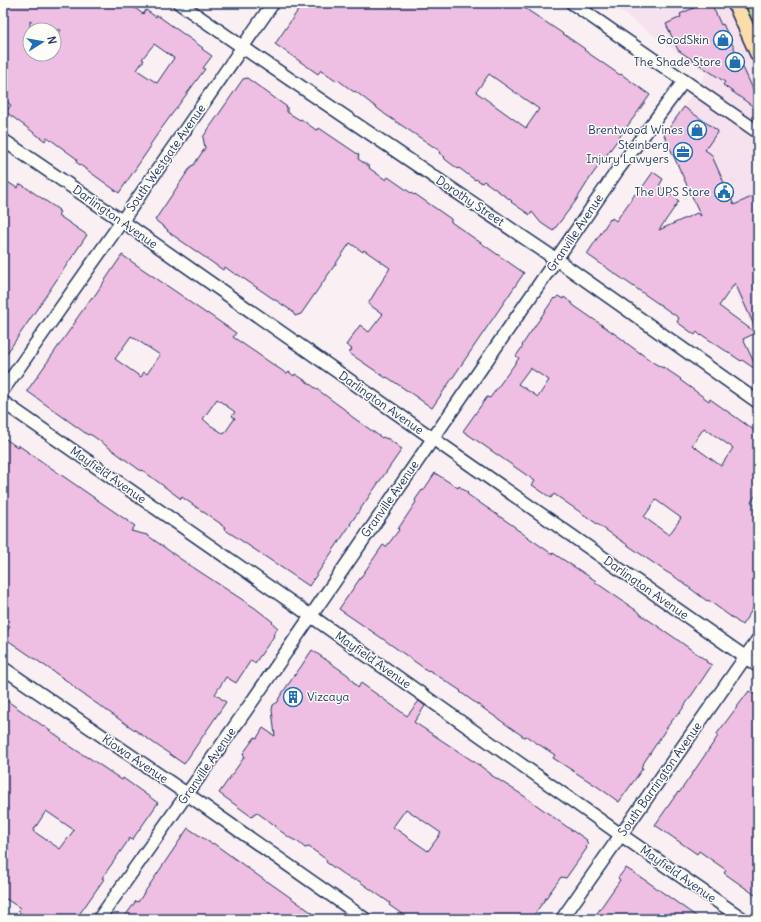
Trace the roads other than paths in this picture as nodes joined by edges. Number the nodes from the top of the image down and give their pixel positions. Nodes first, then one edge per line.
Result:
1 (179, 3) edge
2 (273, 3) edge
3 (572, 3) edge
4 (735, 3) edge
5 (242, 48) junction
6 (758, 54) edge
7 (684, 81) junction
8 (758, 132) edge
9 (3, 140) edge
10 (122, 221) junction
11 (557, 260) junction
12 (3, 390) edge
13 (3, 402) edge
14 (758, 402) edge
15 (432, 439) junction
16 (311, 616) junction
17 (758, 639) edge
18 (745, 658) junction
19 (758, 666) edge
20 (3, 668) edge
21 (187, 794) junction
22 (621, 835) junction
23 (99, 919) edge
24 (365, 919) edge
25 (562, 919) edge
26 (743, 919) edge

1 - 5 street, Dorothy Street
2 - 5 street, South Westgate Avenue
3 - 7 street
4 - 6 main road
5 - 10 street, South Westgate Avenue
5 - 11 street, Dorothy Street
7 - 8 street
7 - 11 street, Granville Avenue
9 - 10 street, Darlington Avenue
10 - 12 street, South Westgate Avenue
10 - 15 street, Darlington Avenue
11 - 14 street, Dorothy Street
11 - 15 street, Granville Avenue
13 - 16 street, Mayfield Avenue
15 - 16 street, Granville Avenue
15 - 18 street, Darlington Avenue
16 - 21 street, Granville Avenue
16 - 22 street, Mayfield Avenue
17 - 18 street, South Barrington Avenue
18 - 19 street, Darlington Avenue
18 - 22 street, South Barrington Avenue
20 - 21 street, Kiowa Avenue
21 - 23 street, Granville Avenue
21 - 24 street, Kiowa Avenue
22 - 25 street, South Barrington Avenue
22 - 26 street, Mayfield Avenue

